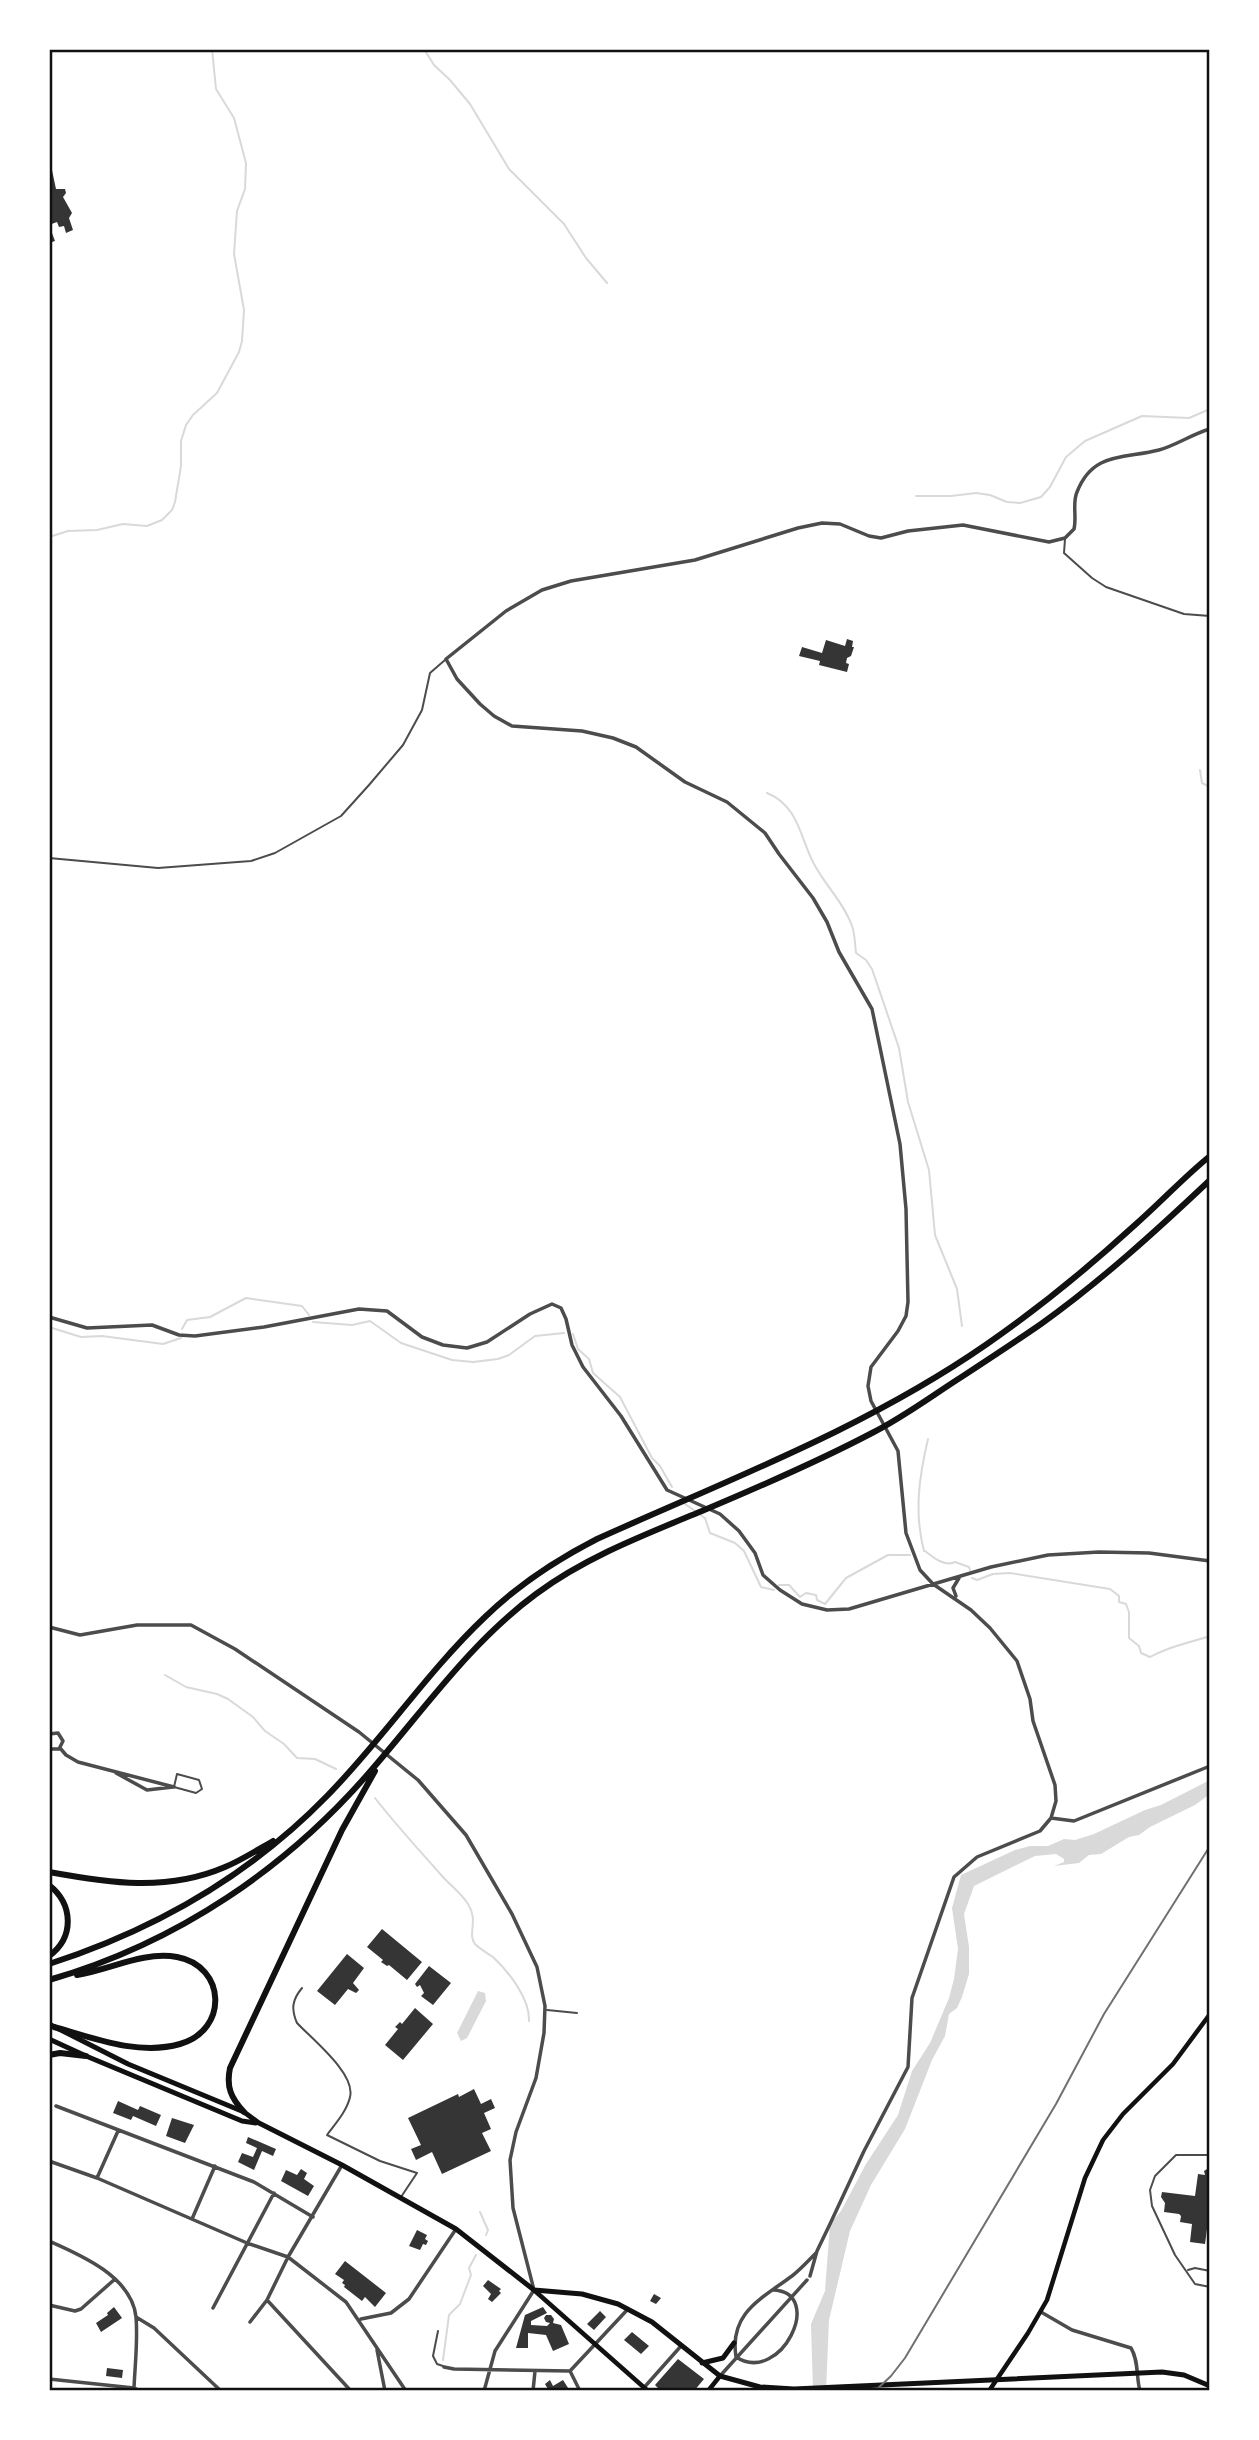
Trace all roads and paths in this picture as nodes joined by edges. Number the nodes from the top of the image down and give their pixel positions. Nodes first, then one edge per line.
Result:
1 (1210, 429) edge
2 (1065, 538) junction
3 (1210, 615) edge
4 (446, 659) junction
5 (49, 858) edge
6 (1210, 1156) edge
7 (1210, 1180) edge
8 (49, 1317) edge
9 (1210, 1561) edge
10 (959, 1577) junction
11 (933, 1584) junction
12 (957, 1598) junction
13 (49, 1627) edge
14 (49, 1734) edge
15 (60, 1748) junction
16 (49, 1749) edge
17 (384, 1756) junction
18 (1210, 1766) edge
19 (114, 1772) junction
20 (174, 1787) junction
21 (1051, 1818) junction
22 (287, 1834) junction
23 (49, 1872) edge
24 (49, 1885) edge
25 (49, 1956) edge
26 (49, 1964) edge
27 (57, 1978) junction
28 (49, 1980) edge
29 (302, 1988) dead end
30 (545, 2010) junction
31 (577, 2013) dead end
32 (1210, 2014) edge
33 (51, 2026) edge
34 (49, 2039) edge
35 (49, 2055) edge
36 (86, 2056) junction
37 (56, 2106) dead end
38 (244, 2112) junction
39 (259, 2123) junction
40 (118, 2131) junction
41 (1210, 2155) edge
42 (49, 2161) edge
43 (342, 2165) junction
44 (215, 2166) junction
45 (97, 2178) junction
46 (274, 2193) junction
47 (401, 2198) junction
48 (313, 2217) junction
49 (192, 2219) junction
50 (456, 2229) junction
51 (49, 2241) edge
52 (247, 2243) junction
53 (817, 2251) junction
54 (288, 2257) junction
55 (1187, 2270) junction
56 (1210, 2271) edge
57 (115, 2279) junction
58 (1210, 2287) edge
59 (534, 2290) junction
60 (773, 2290) junction
61 (790, 2298) junction
62 (267, 2300) junction
63 (49, 2305) edge
64 (213, 2308) dead end
65 (628, 2309) junction
66 (1041, 2312) junction
67 (136, 2317) junction
68 (360, 2319) junction
69 (250, 2322) dead end
70 (438, 2331) dead end
71 (734, 2343) junction
72 (596, 2346) junction
73 (681, 2346) junction
74 (376, 2348) junction
75 (736, 2357) junction
76 (702, 2363) junction
77 (444, 2367) joint
78 (490, 2369) junction
79 (535, 2371) junction
80 (570, 2371) junction
81 (1137, 2372) junction
82 (720, 2376) junction
83 (49, 2379) edge
84 (1210, 2386) edge
85 (134, 2388) junction
86 (644, 2390) edge
87 (141, 2391) edge
88 (221, 2391) edge
89 (351, 2391) edge
90 (385, 2391) edge
91 (406, 2391) edge
92 (484, 2391) edge
93 (533, 2391) edge
94 (580, 2391) edge
95 (708, 2391) edge
96 (989, 2391) edge
97 (1140, 2391) edge

1 - 2 street
2 - 3 lane
2 - 4 street
4 - 5 lane
4 - 11 street
6 - 22 highway
7 - 17 highway
8 - 11 street
9 - 10 street
10 - 11 street
10 - 12 street
11 - 12 street
12 - 21 street
13 - 30 street
14 - 15 street
15 - 16 street
15 - 19 street
17 - 27 highway
17 - 38 highway
18 - 21 street
19 - 20 street
19 - 20 street
20 - 20 lane
21 - 53 street
22 - 23 highway
22 - 26 highway
24 - 25 highway
27 - 28 highway
27 - 33 highway
29 - 47 lane
30 - 31 lane
30 - 59 street
32 - 66 main road
33 - 38 main road
34 - 36 main road
35 - 36 highway
36 - 39 main road
37 - 40 street
38 - 39 main road
39 - 43 main road
40 - 44 street
40 - 45 street
41 - 55 lane
42 - 45 street
43 - 47 main road
43 - 48 street
44 - 46 street
44 - 49 street
45 - 49 street
46 - 48 street
46 - 52 street
47 - 50 main road
48 - 54 street
49 - 52 street
50 - 59 main road
50 - 68 street
51 - 57 street
52 - 54 street
52 - 64 street
53 - 60 street
53 - 61 street
54 - 62 street
54 - 68 street
55 - 56 lane
55 - 58 lane
57 - 63 street
57 - 67 street
59 - 65 main road
59 - 72 main road
59 - 78 street
60 - 61 street
60 - 71 street
61 - 75 street
61 - 75 street
62 - 69 street
62 - 89 street
65 - 72 street
65 - 73 main road
66 - 81 street
66 - 96 main road
67 - 85 street
67 - 88 street
68 - 74 street
70 - 77 lane
71 - 75 street
71 - 76 main road
72 - 80 street
72 - 86 main road
73 - 76 main road
73 - 86 street
74 - 90 street
74 - 91 street
75 - 82 street
76 - 82 main road
77 - 78 street
78 - 79 street
78 - 92 street
79 - 80 street
79 - 93 street
80 - 94 street
81 - 82 main road
81 - 84 main road
81 - 97 street
82 - 95 main road
83 - 85 street
85 - 87 street

